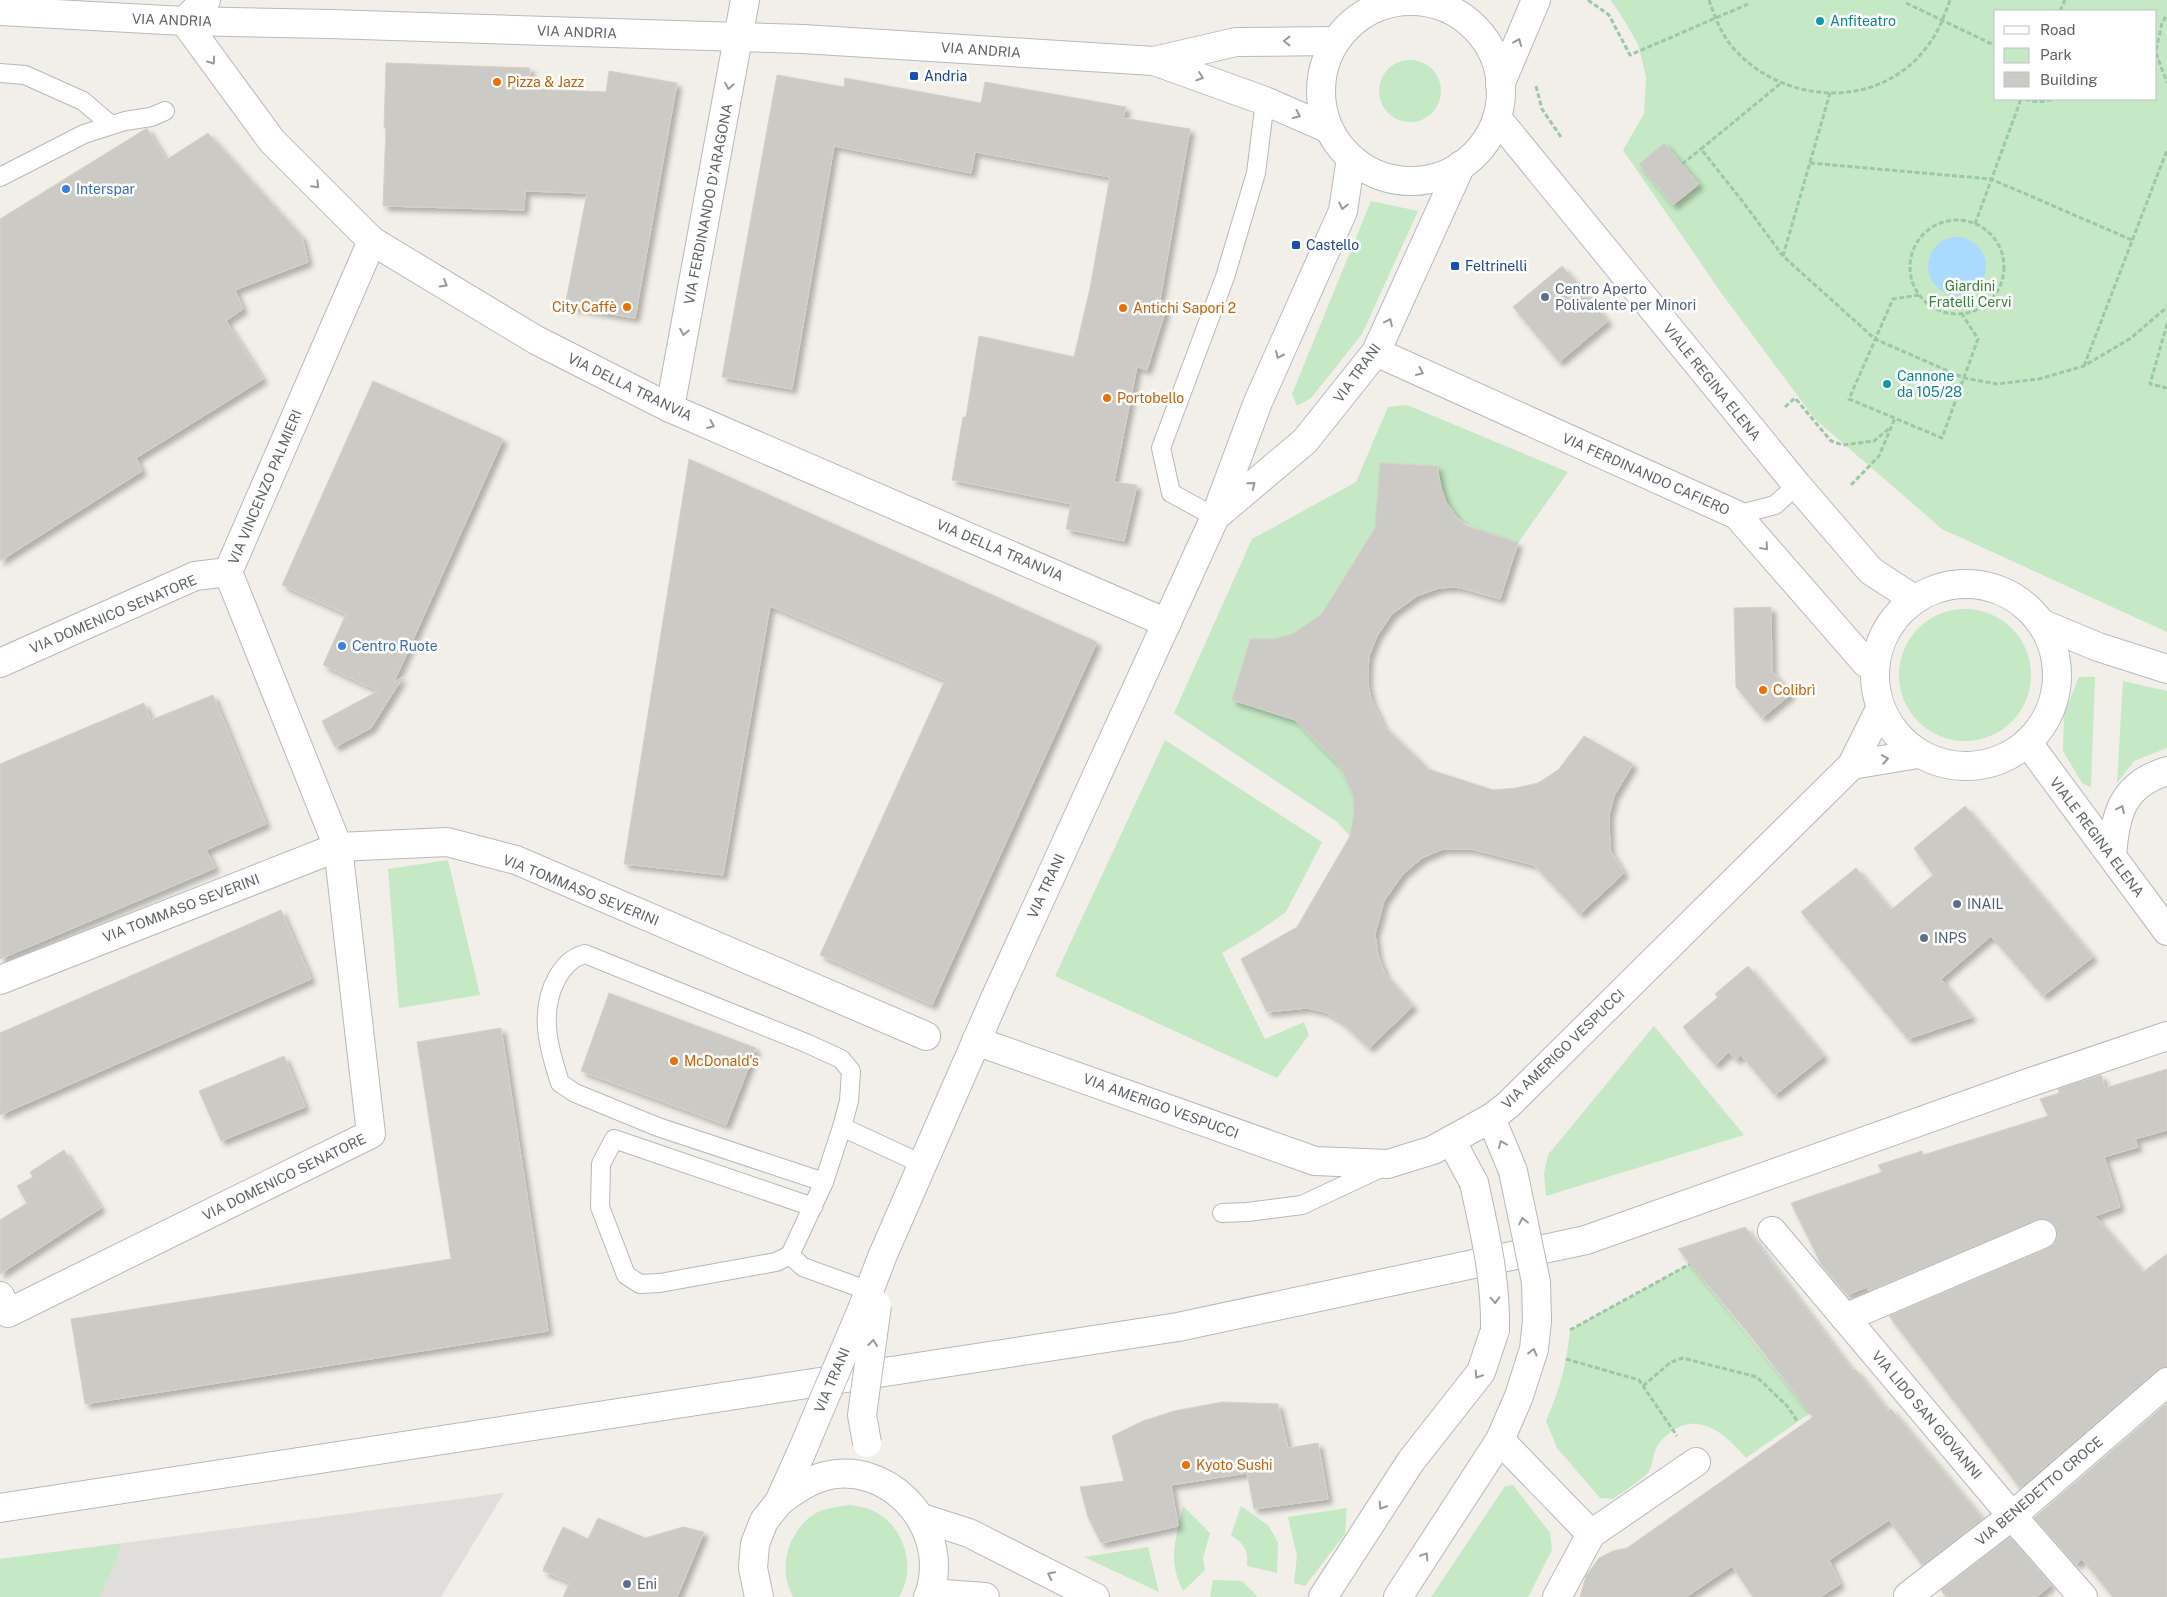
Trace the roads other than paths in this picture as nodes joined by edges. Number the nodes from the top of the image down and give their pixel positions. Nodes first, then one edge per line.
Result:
1 (206, 0) edge
2 (745, 0) edge
3 (1536, 0) edge
4 (1388, 1) edge
5 (1434, 1) edge
6 (0, 11) edge
7 (184, 21) junction
8 (738, 38) junction
9 (1335, 41) junction
10 (1154, 61) junction
11 (0, 73) edge
12 (1500, 85) junction
13 (1265, 101) junction
14 (165, 112) dead end
15 (1497, 118) junction
16 (111, 125) junction
17 (1329, 128) junction
18 (1351, 158) junction
19 (1462, 165) junction
20 (0, 177) edge
21 (372, 241) junction
22 (1376, 352) junction
23 (670, 408) junction
24 (1797, 486) junction
25 (1737, 515) junction
26 (1215, 516) junction
27 (228, 572) junction
28 (1874, 573) junction
29 (1914, 598) junction
30 (1890, 622) junction
31 (1167, 623) junction
32 (2043, 624) junction
33 (2098, 647) junction
34 (2056, 657) junction
35 (0, 663) edge
36 (1866, 663) dead end
37 (2167, 669) edge
38 (1880, 709) junction
39 (2028, 743) junction
40 (1918, 754) junction
41 (1852, 764) junction
42 (2167, 771) edge
43 (338, 847) junction
44 (2112, 856) junction
45 (2167, 931) edge
46 (0, 980) edge
47 (926, 1036) dead end
48 (2167, 1036) edge
49 (976, 1041) junction
50 (1491, 1118) junction
51 (842, 1127) junction
52 (1451, 1140) junction
53 (922, 1164) junction
54 (1388, 1164) junction
55 (824, 1182) junction
56 (813, 1207) junction
57 (1222, 1213) dead end
58 (1772, 1231) dead end
59 (2042, 1234) dead end
60 (790, 1255) junction
61 (0, 1296) edge
62 (870, 1301) junction
63 (1845, 1318) junction
64 (2167, 1382) edge
65 (1500, 1440) junction
66 (1696, 1462) road end
67 (879, 1481) junction
68 (779, 1502) junction
69 (0, 1508) edge
70 (2012, 1516) junction
71 (922, 1518) junction
72 (1591, 1534) junction
73 (753, 1568) junction
74 (929, 1595) edge
75 (1908, 1596) edge
76 (740, 1597) edge
77 (759, 1597) edge
78 (985, 1597) edge
79 (1095, 1597) edge
80 (1323, 1597) edge
81 (1398, 1597) edge
82 (1556, 1597) edge
83 (2083, 1597) edge

1 - 7 street
2 - 8 street, VIA FERDINANDO D'ARAGONA
12 -> 3 street
4 - 5 street
4 - 9 street
5 - 12 street
6 - 7 street, VIA ANDRIA
7 - 8 street, VIA ANDRIA
7 -> 21 street, VIA DELLA TRANVIA
8 - 10 street, VIA ANDRIA
8 -> 23 street, VIA FERDINANDO D'ARAGONA
9 -> 10 street, VIA ANDRIA
9 - 17 street
10 -> 13 street, VIA ANDRIA
11 - 16 lane
12 - 15 street
13 -> 17 street, VIA ANDRIA
13 - 26 lane
14 - 16 lane
15 - 19 street
15 - 24 street, VIALE REGINA ELENA
16 - 20 lane
17 - 18 street
18 - 19 street
18 -> 26 street, VIA TRANI
22 -> 19 street, VIA TRANI
21 -> 23 street, VIA DELLA TRANVIA
21 - 27 street, VIA VINCENZO PALMIERI
22 -> 25 street, VIA FERDINANDO CAFIERO
26 -> 22 street, VIA TRANI
23 -> 31 street, VIA DELLA TRANVIA
24 - 25 lane
24 - 28 street, VIALE REGINA ELENA
25 -> 36 street, VIA FERDINANDO CAFIERO
26 - 31 street, VIA TRANI
27 - 35 street, VIA DOMENICO SENATORE
27 - 43 street, VIA VINCENZO PALMIERI
28 - 29 street, VIALE REGINA ELENA
28 - 30 street, VIALE REGINA ELENA
29 - 30 street
29 - 32 street
30 - 38 street
31 - 49 street, VIA TRANI
32 - 33 street
32 - 34 street
33 - 34 street
33 - 37 street
34 - 39 street
38 - 40 street
38 - 41 street, VIA AMERIGO VESPUCCI
39 - 40 street
39 - 44 street, VIALE REGINA ELENA
41 -> 40 street
41 - 50 street, VIA AMERIGO VESPUCCI
44 -> 42 street
43 - 46 street, VIA TOMMASO SEVERINI
43 - 47 street, VIA TOMMASO SEVERINI
43 - 61 street, VIA DOMENICO SENATORE
44 - 45 street, VIALE REGINA ELENA
48 - 69 street
49 - 53 street, VIA TRANI
49 - 54 street, VIA AMERIGO VESPUCCI
50 - 52 street, VIA AMERIGO VESPUCCI
65 -> 50 street, bridge
51 - 53 lane
51 - 55 lane
51 - 55 lane
52 - 54 street, VIA AMERIGO VESPUCCI
52 -> 80 street, bridge
53 - 62 street, VIA TRANI
54 - 57 lane
55 - 56 lane
56 - 60 lane
56 - 60 lane
58 - 63 street, VIA LIDO SAN GIOVANNI
59 - 63 street
60 - 62 lane
67 -> 62 street, VIA TRANI, bridge
62 - 68 street, VIA TRANI, bridge
63 - 70 street, VIA LIDO SAN GIOVANNI
64 - 70 street, VIA BENEDETTO CROCE
65 - 72 street
81 -> 65 street
66 - 72 street
67 - 68 street, VIA TRANI
67 - 71 street, VIA TRANI
68 - 73 street, VIA TRANI
70 - 75 street, VIA BENEDETTO CROCE
70 - 83 street, VIA LIDO SAN GIOVANNI
71 - 74 street, VIA TRANI
79 -> 71 street
72 - 82 street
73 - 76 street, VIA TRANI
73 - 77 street, VIA TRANI
74 - 78 street

